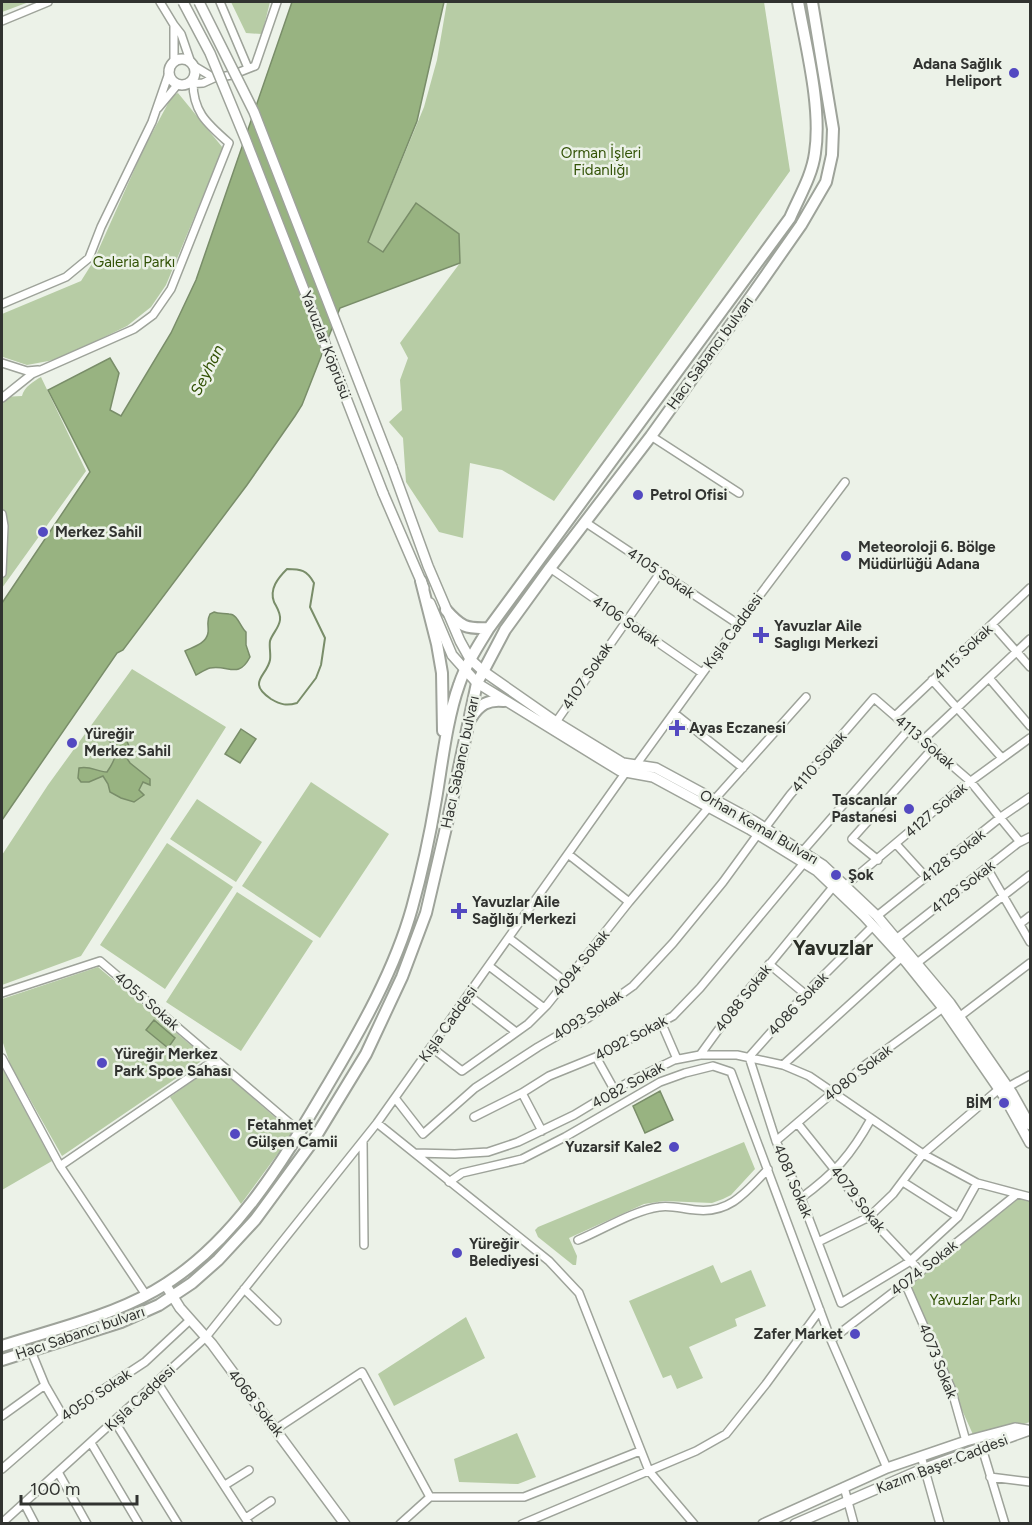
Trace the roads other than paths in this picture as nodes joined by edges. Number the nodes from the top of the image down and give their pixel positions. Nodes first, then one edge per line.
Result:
1 (48, 2) edge
2 (160, 2) edge
3 (183, 2) edge
4 (199, 2) edge
5 (220, 2) edge
6 (277, 2) edge
7 (798, 2) edge
8 (812, 2) edge
9 (2, 21) edge
10 (174, 25) junction
11 (192, 64) junction
12 (172, 66) junction
13 (248, 69) junction
14 (214, 78) junction
15 (188, 83) junction
16 (156, 110) junction
17 (2, 304) edge
18 (2, 363) edge
19 (40, 370) junction
20 (2, 398) edge
21 (651, 436) junction
22 (845, 482) dead end
23 (739, 493) dead end
24 (2, 514) edge
25 (585, 522) junction
26 (550, 568) junction
27 (2, 573) edge
28 (660, 573) junction
29 (421, 581) junction
30 (1030, 588) edge
31 (446, 610) junction
32 (625, 621) junction
33 (738, 624) junction
34 (992, 624) junction
35 (489, 627) junction
36 (1030, 639) edge
37 (1017, 652) junction
38 (470, 659) junction
39 (1030, 667) edge
40 (465, 670) junction
41 (483, 671) junction
42 (702, 673) junction
43 (989, 678) junction
44 (932, 680) junction
45 (477, 684) junction
46 (806, 698) dead end
47 (874, 698) joint
48 (504, 700) junction
49 (958, 708) junction
50 (674, 713) junction
51 (895, 716) junction
52 (556, 722) junction
53 (467, 724) junction
54 (1030, 726) edge
55 (910, 728) junction
56 (1030, 738) edge
57 (923, 740) junction
58 (933, 748) junction
59 (443, 753) junction
60 (1002, 758) junction
61 (636, 765) junction
62 (743, 768) junction
63 (626, 772) junction
64 (970, 781) junction
65 (1030, 796) edge
66 (712, 804) junction
67 (1001, 818) junction
68 (762, 831) junction
69 (1030, 837) edge
70 (1020, 842) junction
71 (896, 844) junction
72 (802, 852) junction
73 (568, 854) junction
74 (878, 860) junction
75 (804, 863) junction
76 (987, 868) junction
77 (1030, 875) edge
78 (926, 877) junction
79 (845, 886) junction
80 (833, 887) junction
81 (1005, 896) junction
82 (629, 902) junction
83 (1030, 916) edge
84 (875, 921) junction
85 (1021, 923) junction
86 (509, 938) junction
87 (896, 939) junction
88 (1030, 942) edge
89 (902, 957) junction
90 (917, 963) junction
91 (1030, 963) edge
92 (769, 964) junction
93 (489, 966) junction
94 (566, 982) junction
95 (2, 993) edge
96 (805, 994) junction
97 (468, 995) junction
98 (544, 1008) junction
99 (943, 1008) junction
100 (960, 1017) junction
101 (661, 1022) junction
102 (516, 1032) junction
103 (431, 1047) junction
104 (700, 1055) junction
105 (596, 1057) junction
106 (749, 1057) junction
107 (2, 1058) edge
108 (677, 1059) junction
109 (215, 1060) junction
110 (783, 1065) junction
111 (1030, 1075) edge
112 (1003, 1088) junction
113 (615, 1090) junction
114 (832, 1092) junction
115 (522, 1093) junction
116 (395, 1098) junction
117 (474, 1118) dead end
118 (872, 1119) junction
119 (1030, 1122) edge
120 (377, 1123) junction
121 (798, 1124) junction
122 (542, 1131) junction
123 (300, 1132) junction
124 (363, 1141) junction
125 (776, 1141) junction
126 (1030, 1143) edge
127 (415, 1153) junction
128 (923, 1154) junction
129 (60, 1166) junction
130 (768, 1169) junction
131 (835, 1170) junction
132 (449, 1182) junction
133 (903, 1182) junction
134 (977, 1183) junction
135 (1017, 1194) junction
136 (1030, 1197) edge
137 (801, 1198) junction
138 (958, 1216) junction
139 (869, 1217) junction
140 (578, 1239) dead end
141 (818, 1242) junction
142 (364, 1245) dead end
143 (909, 1262) junction
144 (920, 1271) junction
145 (905, 1283) junction
146 (165, 1284) junction
147 (244, 1289) junction
148 (146, 1295) junction
149 (172, 1297) junction
150 (820, 1310) junction
151 (190, 1320) junction
152 (277, 1321) dead end
153 (206, 1337) junction
154 (831, 1340) junction
155 (2, 1346) edge
156 (32, 1351) junction
157 (2, 1360) edge
158 (157, 1382) junction
159 (45, 1385) junction
160 (3, 1413) edge
161 (63, 1416) junction
162 (115, 1422) junction
163 (276, 1429) junction
164 (1029, 1430) edge
165 (966, 1441) junction
166 (91, 1443) junction
167 (982, 1448) junction
168 (640, 1451) junction
169 (921, 1456) junction
170 (887, 1468) junction
171 (925, 1468) junction
172 (2, 1469) edge
173 (249, 1470) dead end
174 (649, 1471) junction
175 (58, 1472) junction
176 (990, 1477) junction
177 (1030, 1482) edge
178 (225, 1485) junction
179 (844, 1487) junction
180 (430, 1497) junction
181 (848, 1500) junction
182 (271, 1501) dead end
183 (24, 1503) junction
184 (793, 1510) junction
185 (248, 1521) edge
186 (801, 1522) edge
187 (2, 1523) edge
188 (765, 1523) edge
189 (35, 1524) edge
190 (87, 1524) edge
191 (139, 1524) edge
192 (178, 1524) edge
193 (345, 1524) edge
194 (400, 1524) edge
195 (522, 1524) edge
196 (694, 1524) edge
197 (854, 1524) edge
198 (940, 1524) edge
199 (1005, 1524) edge

1 - 9 street
2 - 10 street
3 - 29 main road, Yavuzlar Köprüsü, bridge
4 - 31 main road, Yavuzlar Köprüsü, bridge
5 - 13 street
6 - 13 street
7 - 35 main road, Hacı Sabancı bulvarı
8 - 21 main road, Hacı Sabancı bulvarı
10 - 11 street
10 - 12 street
11 - 12 main road
11 - 14 street
11 - 15 main road
12 - 15 main road
12 - 16 street
13 - 14 street
14 - 15 street
15 - 16 street
15 - 19 street
16 - 17 street
18 - 19 street
19 - 20 street
21 - 23 street
21 - 25 main road, Hacı Sabancı bulvarı
22 - 33 street, Kışla Caddesi
24 - 27 street
25 - 26 main road, Hacı Sabancı bulvarı
25 - 28 street, 4105 Sokak
26 - 32 street, 4106 Sokak
26 - 41 main road, Hacı Sabancı bulvarı
28 - 32 street, 4107 Sokak
28 - 33 street, 4105 Sokak
29 - 40 main road, Yavuzlar Köprüsü
29 - 59 main road
30 - 34 street, 4115 Sokak
31 - 35 main road
31 - 38 main road, Yavuzlar Köprüsü
32 - 42 street, 4106 Sokak
32 - 52 street, 4107 Sokak
33 - 42 street, Kışla Caddesi
34 - 37 street
34 - 44 street, 4115 Sokak
35 - 38 main road, Hacı Sabancı bulvarı
36 - 37 street
37 - 39 street
37 - 43 street
38 - 40 main road, Hacı Sabancı bulvarı
38 - 41 main road, Orhan Kemal Bulvarı
40 - 45 main road, Yavuzlar Köprüsü
40 - 59 main road, Hacı Sabancı bulvarı
41 - 45 main road, Hacı Sabancı bulvarı
41 - 52 main road, Orhan Kemal Bulvarı
42 - 50 street, Kışla Caddesi
43 - 49 street
43 - 54 street
44 - 49 street
44 - 51 street, 4115 Sokak
45 - 48 main road, Orhan Kemal Bulvarı
45 - 53 main road, Hacı Sabancı bulvarı
46 - 62 street, 4094 Sokak
47 - 51 street, 4113 Sokak
47 - 68 street, 4110 Sokak
48 - 53 main road
48 - 63 main road, Orhan Kemal Bulvarı
49 - 57 street
49 - 60 street
50 - 61 street, Kışla Caddesi
50 - 62 street
51 - 55 street, 4113 Sokak
52 - 61 main road, Orhan Kemal Bulvarı
53 - 149 main road, Hacı Sabancı bulvarı
55 - 57 street, 4113 Sokak
55 - 72 street
56 - 60 street, 4127 Sokak
57 - 58 street, 4113 Sokak
58 - 64 street, 4113 Sokak
58 - 74 street
59 - 123 main road, Hacı Sabancı bulvarı
60 - 64 street, 4127 Sokak
61 - 63 street, Kışla Caddesi
61 - 66 main road, Orhan Kemal Bulvarı
62 - 66 street, 4094 Sokak
63 - 66 main road, Orhan Kemal Bulvarı
63 - 73 street, Kışla Caddesi
64 - 67 street, 4113 Sokak
64 - 71 street, 4127 Sokak
65 - 67 street, 4128 Sokak
66 - 68 main road, Orhan Kemal Bulvarı
66 - 82 street, 4094 Sokak
67 - 70 street, 4113 Sokak
67 - 78 street, 4128 Sokak
68 - 72 main road, Orhan Kemal Bulvarı
68 - 75 main road, Orhan Kemal Bulvarı
68 - 116 street, 4093 Sokak
69 - 70 street, 4129 Sokak
70 - 76 street, 4129 Sokak
71 - 74 street, 4127 Sokak
71 - 78 street
72 - 79 main road, Orhan Kemal Bulvarı
73 - 82 street
73 - 86 street, Kışla Caddesi
74 - 79 street, 4127 Sokak
75 - 80 main road, Orhan Kemal Bulvarı
75 - 101 street, 4092 Sokak
76 - 81 street
76 - 87 street, 4129 Sokak
77 - 81 street
78 - 84 street, 4128 Sokak
79 - 84 main road, Orhan Kemal Bulvarı
80 - 84 main road, Orhan Kemal Bulvarı
80 - 92 street, 4088 Sokak
81 - 85 street
81 - 90 street
82 - 94 street, 4094 Sokak
83 - 85 street
84 - 87 main road, Orhan Kemal Bulvarı
84 - 89 main road, Orhan Kemal Bulvarı
84 - 96 street, 4086 Sokak
85 - 88 street
86 - 93 street, Kışla Caddesi
86 - 94 street
87 - 90 main road, Orhan Kemal Bulvarı
89 - 99 main road, Orhan Kemal Bulvarı
89 - 110 street
90 - 100 main road, Orhan Kemal Bulvarı
91 - 100 street
92 - 96 street
92 - 104 street, 4088 Sokak
93 - 97 street, Kışla Caddesi
93 - 98 street
94 - 98 street, 4094 Sokak
95 - 109 street, 4055 Sokak
96 - 106 street, 4086 Sokak
97 - 102 street
97 - 103 street, Kışla Caddesi
98 - 102 street, 4094 Sokak
99 - 112 main road, Orhan Kemal Bulvarı
99 - 114 street, 4080 Sokak
100 - 112 main road, Orhan Kemal Bulvarı
101 - 105 street, 4092 Sokak
101 - 108 street
102 - 103 street, 4094 Sokak
103 - 116 street, Kışla Caddesi
104 - 106 street, 4082 Sokak
104 - 108 street, 4082 Sokak
105 - 113 street
105 - 115 street, 4092 Sokak
106 - 110 street, 4082 Sokak
106 - 125 street, 4081 Sokak
107 - 129 street
108 - 113 street, 4082 Sokak
109 - 123 street, 4055 Sokak
109 - 129 street
110 - 114 street, 4082 Sokak
111 - 112 street
112 - 119 main road, Orhan Kemal Bulvarı
112 - 126 main road, Orhan Kemal Bulvarı
112 - 128 street
113 - 122 street, 4082 Sokak
114 - 118 street, 4082 Sokak
114 - 121 street, 4080 Sokak
115 - 117 street, 4092 Sokak
115 - 122 street
116 - 120 street, Kışla Caddesi
118 - 128 street, 4082 Sokak
118 - 131 street
120 - 124 street, Kışla Caddesi
120 - 127 street
121 - 125 street, 4080 Sokak
121 - 131 street, 4079 Sokak
122 - 127 street, 4082 Sokak
123 - 146 main road, Hacı Sabancı bulvarı
124 - 142 street
124 - 147 street, Kışla Caddesi
125 - 137 street, 4081 Sokak
127 - 132 street
128 - 133 street
128 - 134 street, 4082 Sokak
129 - 148 street
130 - 132 street
130 - 140 street
130 - 150 street
131 - 137 street
131 - 139 street, 4079 Sokak
132 - 168 street
133 - 138 street
133 - 139 street
134 - 135 street, 4082 Sokak
134 - 138 street
135 - 136 street, 4082 Sokak
135 - 144 street, 4074 Sokak
137 - 141 street, 4081 Sokak
138 - 143 street
139 - 141 street
139 - 143 street, 4079 Sokak
141 - 143 street, 4081 Sokak
143 - 144 street, 4079 Sokak
144 - 145 street, 4074 Sokak
145 - 154 street, 4074 Sokak
145 - 165 street, 4073 Sokak
146 - 148 main road, Hacı Sabancı bulvarı
146 - 149 main road, 4068 Sokak
147 - 152 street
147 - 153 street, Kışla Caddesi
148 - 155 main road, Hacı Sabancı bulvarı
149 - 151 main road, 4068 Sokak
149 - 156 main road, Hacı Sabancı bulvarı
150 - 154 street
150 - 174 street
151 - 153 main road, 4068 Sokak
151 - 161 street, 4050 Sokak
153 - 158 street, Kışla Caddesi
153 - 163 main road, 4068 Sokak
154 - 170 street
156 - 157 main road, Hacı Sabancı bulvarı
156 - 159 street
158 - 162 street, Kışla Caddesi
158 - 178 street
159 - 160 street
159 - 161 street
161 - 172 street, 4050 Sokak
162 - 166 street, Kışla Caddesi
162 - 192 street
163 - 180 street
163 - 193 main road, 4068 Sokak
164 - 165 main road, Kazım Başer Caddesi
164 - 167 main road, Kazım Başer Caddesi
165 - 169 main road, Kazım Başer Caddesi
166 - 175 street, Kışla Caddesi
166 - 191 street
167 - 171 main road, Kazım Başer Caddesi
167 - 176 street
168 - 174 street
168 - 180 street
169 - 170 main road, Kazım Başer Caddesi
169 - 171 street
170 - 179 main road, Kazım Başer Caddesi
171 - 181 main road, Kazım Başer Caddesi
171 - 198 street
173 - 178 street
174 - 195 street
174 - 196 street
175 - 183 street, Kışla Caddesi
175 - 190 street
176 - 177 street
176 - 199 street
178 - 185 street
179 - 181 street
179 - 184 main road, Kazım Başer Caddesi
180 - 194 street
181 - 186 main road, Kazım Başer Caddesi
181 - 197 street
182 - 185 street
183 - 187 street, Kışla Caddesi
183 - 189 street
184 - 186 street
184 - 188 main road, Kazım Başer Caddesi

